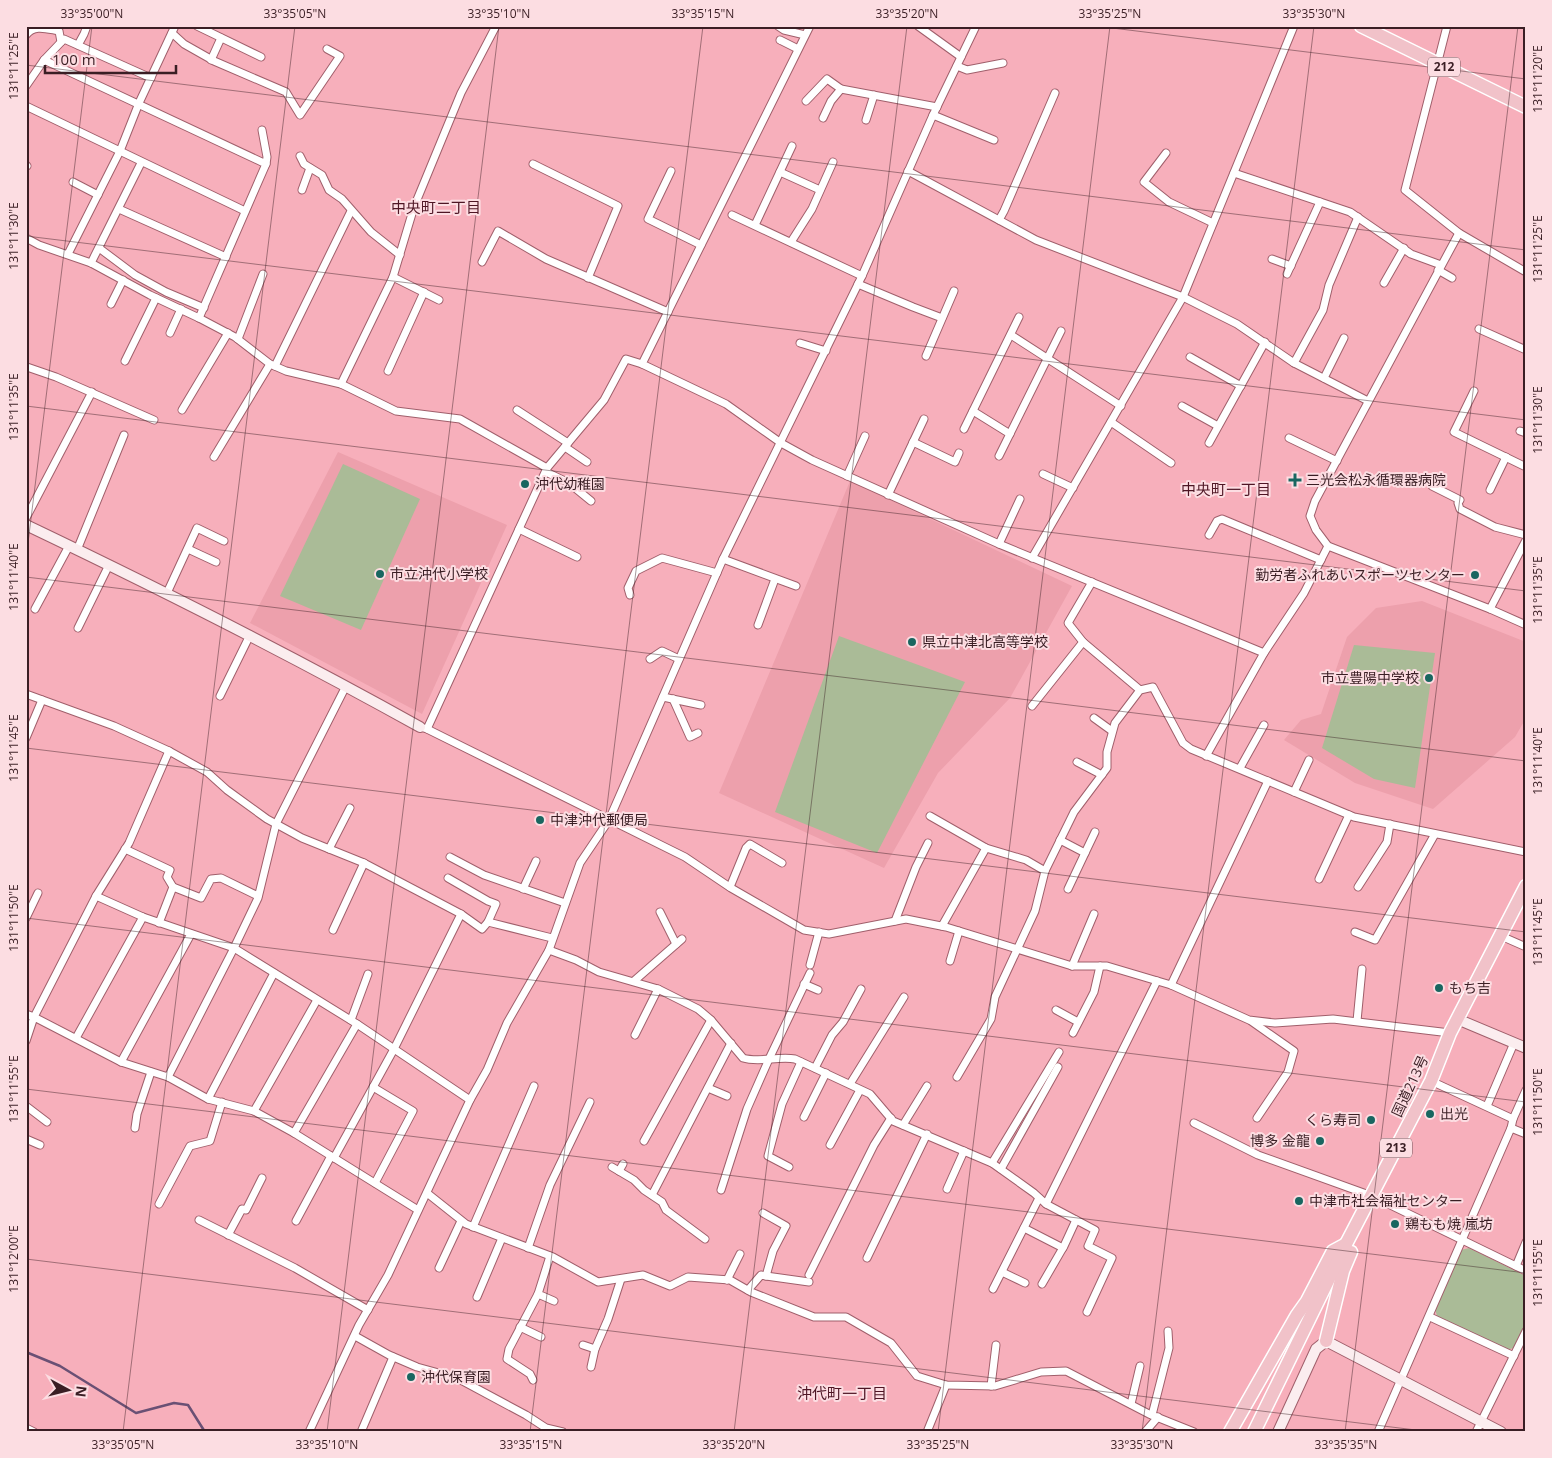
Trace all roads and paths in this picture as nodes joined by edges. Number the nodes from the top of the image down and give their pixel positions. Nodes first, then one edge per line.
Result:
1 (87, 26) edge
2 (197, 26) edge
3 (496, 26) edge
4 (778, 26) edge
5 (810, 26) edge
6 (918, 26) edge
7 (976, 26) edge
8 (1294, 26) edge
9 (1361, 26) edge
10 (1447, 26) edge
11 (174, 30) edge
12 (26, 35) edge
13 (805, 35) junction
14 (221, 38) junction
15 (780, 40) dead end
16 (61, 42) junction
17 (78, 45) junction
18 (327, 49) dead end
19 (798, 49) junction
20 (261, 57) dead end
21 (961, 57) junction
22 (44, 60) junction
23 (211, 60) junction
24 (1003, 63) dead end
25 (1437, 64) junction
26 (957, 66) junction
27 (151, 78) junction
28 (27, 81) edge
29 (841, 89) junction
30 (1055, 93) dead end
31 (874, 95) junction
32 (806, 101) dead end
33 (139, 103) junction
34 (26, 106) edge
35 (937, 107) junction
36 (1526, 107) edge
37 (933, 115) junction
38 (823, 118) dead end
39 (866, 120) dead end
40 (262, 130) dead end
41 (994, 140) dead end
42 (792, 146) dead end
43 (120, 151) junction
44 (1166, 153) dead end
45 (300, 156) dead end
46 (833, 162) dead end
47 (142, 163) junction
48 (266, 164) junction
49 (533, 164) dead end
50 (310, 168) junction
51 (671, 171) dead end
52 (908, 171) junction
53 (780, 172) junction
54 (1234, 173) junction
55 (73, 182) dead end
56 (302, 190) dead end
57 (820, 190) junction
58 (98, 194) junction
59 (1320, 202) junction
60 (119, 209) junction
61 (244, 211) junction
62 (352, 211) junction
63 (732, 214) dead end
64 (1358, 218) junction
65 (999, 220) junction
66 (1213, 223) junction
67 (755, 225) junction
68 (1458, 233) junction
69 (26, 238) edge
70 (791, 242) junction
71 (701, 245) junction
72 (99, 248) junction
73 (1404, 248) junction
74 (68, 254) junction
75 (400, 254) junction
76 (226, 257) junction
77 (1272, 259) dead end
78 (482, 262) dead end
79 (91, 263) junction
80 (1291, 266) junction
81 (1440, 267) junction
82 (1526, 272) edge
83 (263, 274) dead end
84 (1287, 274) dead end
85 (862, 276) junction
86 (393, 277) junction
87 (588, 278) junction
88 (1452, 278) dead end
89 (123, 280) junction
90 (1384, 283) dead end
91 (858, 284) junction
92 (424, 292) junction
93 (954, 292) dead end
94 (156, 298) junction
95 (1183, 298) junction
96 (439, 300) dead end
97 (111, 304) dead end
98 (204, 308) junction
99 (181, 309) junction
100 (668, 312) junction
101 (1019, 317) dead end
102 (200, 318) junction
103 (942, 318) junction
104 (1479, 330) dead end
105 (1061, 331) dead end
106 (170, 333) dead end
107 (228, 333) junction
108 (1011, 335) junction
109 (1344, 338) dead end
110 (238, 339) junction
111 (1265, 342) junction
112 (800, 344) dead end
113 (1526, 350) edge
114 (826, 351) junction
115 (926, 356) dead end
116 (1190, 357) dead end
117 (1047, 359) junction
118 (125, 361) dead end
119 (1294, 363) junction
120 (642, 364) junction
121 (273, 365) junction
122 (27, 367) edge
123 (388, 371) dead end
124 (1324, 378) junction
125 (341, 384) junction
126 (1241, 386) junction
127 (1474, 391) dead end
128 (92, 392) junction
129 (1368, 401) junction
130 (1121, 406) junction
131 (1182, 406) dead end
132 (182, 410) dead end
133 (517, 410) dead end
134 (973, 411) junction
135 (924, 419) dead end
136 (154, 420) dead end
137 (1111, 422) junction
138 (1218, 426) junction
139 (964, 429) dead end
140 (1010, 434) junction
141 (124, 435) dead end
142 (865, 436) dead end
143 (1289, 438) dead end
144 (913, 442) junction
145 (781, 443) junction
146 (1209, 443) dead end
147 (566, 445) junction
148 (959, 453) dead end
149 (999, 456) dead end
150 (214, 457) dead end
151 (1506, 458) junction
152 (1337, 461) junction
153 (587, 462) dead end
154 (1171, 463) dead end
155 (1526, 467) edge
156 (546, 470) junction
157 (1043, 474) dead end
158 (847, 476) junction
159 (1432, 486) dead end
160 (1073, 488) junction
161 (1490, 490) dead end
162 (888, 495) junction
163 (1020, 500) dead end
164 (591, 501) dead end
165 (26, 518) edge
166 (26, 525) edge
167 (520, 529) junction
168 (1208, 535) dead end
169 (1526, 535) edge
170 (1526, 540) edge
171 (224, 541) dead end
172 (999, 544) junction
173 (1328, 546) junction
174 (73, 548) junction
175 (188, 549) junction
176 (577, 557) dead end
177 (1032, 558) junction
178 (724, 559) junction
179 (1321, 560) junction
180 (216, 562) dead end
181 (109, 565) junction
182 (717, 573) junction
183 (775, 579) junction
184 (1092, 582) junction
185 (796, 586) dead end
186 (167, 593) junction
187 (630, 596) dead end
188 (35, 609) dead end
189 (1490, 609) junction
190 (758, 625) dead end
191 (1526, 625) edge
192 (78, 628) dead end
193 (250, 635) junction
194 (1083, 642) junction
195 (1264, 653) junction
196 (650, 659) dead end
197 (679, 659) junction
198 (346, 686) junction
199 (1140, 690) junction
200 (26, 694) edge
201 (220, 696) dead end
202 (663, 697) junction
203 (673, 699) junction
204 (42, 700) junction
205 (700, 705) dead end
206 (1032, 706) dead end
207 (1094, 718) dead end
208 (1264, 725) dead end
209 (424, 728) junction
210 (1112, 731) junction
211 (698, 733) dead end
212 (26, 738) edge
213 (169, 751) junction
214 (1206, 756) junction
215 (1309, 760) dead end
216 (1078, 762) dead end
217 (1240, 768) junction
218 (1102, 775) junction
219 (1268, 781) junction
220 (1294, 792) junction
221 (350, 808) dead end
222 (1349, 815) junction
223 (930, 816) dead end
224 (609, 820) junction
225 (276, 824) junction
226 (1390, 824) junction
227 (1095, 832) dead end
228 (1435, 834) junction
229 (1060, 840) junction
230 (928, 843) dead end
231 (986, 848) junction
232 (125, 849) junction
233 (329, 849) junction
234 (1526, 852) edge
235 (1085, 853) junction
236 (450, 856) dead end
237 (536, 861) dead end
238 (782, 863) dead end
239 (364, 864) junction
240 (1045, 871) junction
241 (448, 878) dead end
242 (1319, 879) dead end
243 (1526, 886) edge
244 (173, 887) junction
245 (730, 887) junction
246 (1358, 888) dead end
247 (523, 889) junction
248 (1068, 889) dead end
249 (38, 894) dead end
250 (96, 896) junction
251 (258, 896) junction
252 (565, 903) junction
253 (660, 912) dead end
254 (461, 914) junction
255 (1094, 914) dead end
256 (26, 918) edge
257 (143, 918) junction
258 (895, 921) junction
259 (488, 922) junction
260 (159, 923) junction
261 (942, 926) junction
262 (333, 930) dead end
263 (819, 932) junction
264 (959, 932) junction
265 (1355, 932) dead end
266 (191, 934) junction
267 (1501, 936) junction
268 (552, 938) junction
269 (682, 939) dead end
270 (676, 944) junction
271 (1526, 947) edge
272 (234, 948) junction
273 (548, 950) junction
274 (1016, 950) junction
275 (950, 961) dead end
276 (1072, 966) junction
277 (1100, 966) junction
278 (1362, 969) dead end
279 (274, 972) junction
280 (368, 974) dead end
281 (634, 981) junction
282 (1157, 981) junction
283 (804, 984) junction
284 (1171, 985) junction
285 (658, 989) junction
286 (861, 989) dead end
287 (818, 990) dead end
288 (904, 997) dead end
289 (317, 1000) junction
290 (1056, 1010) dead end
291 (26, 1014) edge
292 (34, 1017) junction
293 (1457, 1019) junction
294 (711, 1020) junction
295 (1248, 1020) junction
296 (1357, 1021) junction
297 (354, 1022) junction
298 (1078, 1022) junction
299 (1073, 1033) dead end
300 (1450, 1033) junction
301 (635, 1035) dead end
302 (76, 1038) junction
303 (26, 1041) edge
304 (731, 1043) junction
305 (1514, 1043) junction
306 (1526, 1048) edge
307 (394, 1049) junction
308 (1059, 1052) dead end
309 (769, 1059) junction
310 (121, 1062) junction
311 (802, 1062) junction
312 (1058, 1067) dead end
313 (815, 1068) junction
314 (151, 1072) junction
315 (826, 1074) junction
316 (957, 1077) dead end
317 (168, 1078) junction
318 (1431, 1081) junction
319 (850, 1084) junction
320 (534, 1086) dead end
321 (927, 1086) dead end
322 (373, 1087) junction
323 (708, 1088) junction
324 (860, 1090) junction
325 (1526, 1090) edge
326 (727, 1096) dead end
327 (208, 1099) junction
328 (470, 1100) junction
329 (222, 1102) junction
330 (590, 1102) dead end
331 (26, 1106) edge
332 (1487, 1106) junction
333 (254, 1111) junction
334 (804, 1117) dead end
335 (891, 1118) junction
336 (1257, 1118) dead end
337 (1513, 1119) junction
338 (47, 1122) dead end
339 (1194, 1123) dead end
340 (903, 1126) junction
341 (136, 1128) dead end
342 (1512, 1128) junction
343 (294, 1133) junction
344 (927, 1134) junction
345 (1526, 1134) edge
346 (26, 1138) edge
347 (644, 1141) dead end
348 (40, 1145) dead end
349 (830, 1145) dead end
350 (964, 1150) junction
351 (332, 1157) junction
352 (992, 1163) junction
353 (623, 1164) dead end
354 (612, 1167) dead end
355 (789, 1167) dead end
356 (1001, 1169) junction
357 (619, 1171) junction
358 (262, 1178) dead end
359 (375, 1184) junction
360 (947, 1189) dead end
361 (721, 1190) dead end
362 (427, 1193) junction
363 (652, 1195) junction
364 (1372, 1196) junction
365 (1039, 1198) junction
366 (159, 1204) dead end
367 (1046, 1204) junction
368 (418, 1210) junction
369 (763, 1213) dead end
370 (199, 1220) dead end
371 (1076, 1220) junction
372 (296, 1221) dead end
373 (461, 1221) junction
374 (473, 1227) junction
375 (1024, 1228) junction
376 (228, 1235) junction
377 (502, 1238) junction
378 (705, 1239) dead end
379 (1463, 1242) junction
380 (1526, 1242) edge
381 (1346, 1244) junction
382 (528, 1248) junction
383 (1063, 1248) junction
384 (740, 1254) dead end
385 (550, 1256) junction
386 (867, 1258) dead end
387 (1516, 1266) junction
388 (439, 1268) dead end
389 (1526, 1271) edge
390 (1002, 1272) junction
391 (766, 1276) junction
392 (621, 1279) junction
393 (728, 1280) junction
394 (1025, 1283) dead end
395 (1042, 1284) dead end
396 (993, 1289) dead end
397 (748, 1290) junction
398 (538, 1294) junction
399 (477, 1297) dead end
400 (554, 1301) dead end
401 (368, 1310) junction
402 (1087, 1312) dead end
403 (1430, 1317) junction
404 (520, 1327) junction
405 (1168, 1331) dead end
406 (1526, 1331) edge
407 (354, 1336) junction
408 (541, 1337) dead end
409 (1326, 1341) junction
410 (996, 1344) dead end
411 (583, 1345) dead end
412 (595, 1349) junction
413 (1514, 1356) junction
414 (393, 1357) junction
415 (1140, 1366) dead end
416 (591, 1367) dead end
417 (533, 1380) dead end
418 (1402, 1380) junction
419 (946, 1385) junction
420 (991, 1386) junction
421 (1131, 1404) junction
422 (1155, 1416) junction
423 (1481, 1422) junction
424 (26, 1428) edge
425 (34, 1432) edge
426 (309, 1432) edge
427 (362, 1432) edge
428 (563, 1432) edge
429 (928, 1432) edge
430 (1145, 1432) edge
431 (1194, 1432) edge
432 (1230, 1432) edge
433 (1254, 1432) edge
434 (1278, 1432) edge
435 (1378, 1432) edge
436 (1476, 1432) edge
437 (1501, 1432) edge

1 - 17 street
2 - 14 street
3 - 75 street
4 - 13 street
5 - 13 street
6 - 21 street
7 - 21 street
8 - 54 street
9 - 25 highway, 212
10 - 25 street
11 - 23 street
11 - 27 street
12 - 16 street
13 - 19 street
14 - 20 street
14 - 23 street
15 - 19 street
16 - 17 street
16 - 22 street
17 - 27 street
18 - 23 street
19 - 71 street
21 - 26 street
22 - 28 street
22 - 33 street
24 - 26 street
25 - 36 highway, 212
25 - 68 street
26 - 35 street
27 - 33 street
29 - 31 street
29 - 32 street
29 - 38 street
30 - 65 street
31 - 35 street
31 - 39 street
33 - 43 street
33 - 48 street
34 - 43 street
35 - 37 street
37 - 41 street
37 - 52 street
40 - 48 street
42 - 53 street
43 - 47 street
43 - 58 street
44 - 66 street
45 - 50 street
46 - 57 street
47 - 60 street
47 - 61 street
48 - 61 street
49 - 87 street
50 - 56 street
50 - 62 street
51 - 71 street
52 - 65 street
52 - 85 street
53 - 57 street
53 - 67 street
54 - 59 street
54 - 66 street
55 - 58 street
57 - 70 street
58 - 74 street
59 - 64 street
59 - 80 street
60 - 72 street
60 - 76 street
61 - 76 street
62 - 75 street
62 - 121 street
63 - 67 street
64 - 73 street
64 - 119 street
65 - 95 street
66 - 95 street
67 - 70 street
68 - 81 street
68 - 82 street
69 - 74 street
70 - 85 street
71 - 100 street
72 - 79 street
72 - 98 street
73 - 81 street
73 - 90 street
74 - 79 street
75 - 86 street
76 - 98 street
77 - 80 street
78 - 87 street
79 - 89 street
80 - 84 street
81 - 88 street
81 - 129 street
83 - 110 street
85 - 91 street
86 - 92 street
86 - 125 street
87 - 100 street
89 - 94 street
89 - 97 street
91 - 103 street
91 - 114 street
92 - 96 street
92 - 123 street
93 - 103 street
94 - 99 street
94 - 118 street
95 - 111 street
95 - 130 street
98 - 102 street
99 - 102 street
99 - 106 street
100 - 120 street
101 - 108 street
102 - 107 street
103 - 115 street
104 - 113 street
105 - 117 street
107 - 110 street
107 - 132 street
108 - 117 street
108 - 134 street
109 - 124 street
110 - 121 street
111 - 119 street
111 - 126 street
112 - 114 street
114 - 145 street
116 - 126 street
117 - 130 street
117 - 140 street
119 - 124 street
120 - 145 street
120 - 147 street
121 - 125 street
121 - 150 street
122 - 128 street
124 - 129 street
125 - 156 street
126 - 138 street
127 - 151 street
128 - 136 street
128 - 165 street
129 - 152 street
130 - 137 street
131 - 138 street
133 - 147 street
134 - 139 street
134 - 140 street
135 - 144 street
137 - 154 street
137 - 160 street
138 - 146 street
140 - 149 street
141 - 174 street
142 - 158 street
143 - 152 street
144 - 148 street
144 - 162 street
145 - 158 street
145 - 178 street
147 - 153 street
147 - 156 street
151 - 155 street
151 - 161 street
152 - 173 street
156 - 164 street
156 - 167 street
157 - 160 street
158 - 162 street
159 - 169 street
160 - 177 street
162 - 172 street
163 - 172 street
166 - 174 street
167 - 176 street
167 - 209 street
168 - 179 street
170 - 189 street
171 - 175 street
172 - 177 street
173 - 179 street
173 - 189 street
174 - 181 street
174 - 188 street
175 - 180 street
175 - 186 street
177 - 184 street
178 - 182 street
178 - 183 street
179 - 195 street
181 - 186 street
181 - 192 street
182 - 187 street
182 - 197 street
183 - 185 street
183 - 190 street
184 - 194 street
184 - 195 street
186 - 193 street
189 - 191 street
193 - 198 street
193 - 201 street
194 - 199 street
194 - 206 street
195 - 214 street
196 - 197 street
197 - 202 street
198 - 209 street
198 - 225 street
199 - 210 street
199 - 214 street
200 - 204 street
202 - 203 street
202 - 224 street
203 - 205 street
203 - 211 street
204 - 212 street
204 - 213 street
207 - 210 street
208 - 217 street
209 - 224 street
210 - 218 street
213 - 225 street
213 - 232 street
214 - 217 street
215 - 220 street
216 - 218 street
217 - 219 street
218 - 229 street
219 - 220 street
219 - 284 street
220 - 222 street
221 - 233 street
222 - 226 street
222 - 242 street
223 - 231 street
224 - 245 street
224 - 252 street
225 - 233 street
225 - 251 street
226 - 228 street
226 - 246 street
227 - 235 street
228 - 234 street
228 - 265 street
229 - 235 street
229 - 240 street
230 - 258 street
231 - 240 street
231 - 261 street
232 - 244 street
232 - 250 street
233 - 239 street
235 - 248 street
236 - 247 street
237 - 247 street
238 - 245 street
239 - 254 street
239 - 262 street
240 - 274 street
241 - 259 street
243 - 267 highway, 国道213号 / 213
244 - 251 street
244 - 260 street
245 - 263 street
247 - 252 street
249 - 256 street
250 - 257 street
250 - 292 street
251 - 272 street
252 - 268 street
253 - 270 street
254 - 259 street
254 - 307 street
255 - 276 street
257 - 260 street
257 - 302 street
258 - 261 street
258 - 263 street
259 - 268 street
260 - 266 street
261 - 264 street
263 - 283 street
264 - 274 street
264 - 275 street
266 - 272 street
266 - 310 street
267 - 271 street
267 - 293 highway, 国道213号 / 213
268 - 273 street
269 - 270 street
270 - 281 street
272 - 279 street
272 - 317 street
273 - 281 street
273 - 328 street
274 - 276 street
274 - 316 street
276 - 277 street
277 - 282 street
277 - 298 street
278 - 296 street
279 - 289 street
279 - 327 street
280 - 297 street
281 - 285 street
282 - 284 street
282 - 367 street
283 - 287 street
283 - 309 street
284 - 295 street
285 - 294 street
285 - 301 street
286 - 313 street
288 - 319 street
289 - 297 street
289 - 333 street
290 - 298 street
291 - 292 street
292 - 302 street
292 - 303 street
293 - 300 highway, 国道213号 / 213
293 - 305 street
294 - 304 street
294 - 347 street
295 - 296 street
295 - 336 street
296 - 300 street
297 - 307 street
297 - 343 street
298 - 299 street
300 - 318 highway, 国道213号 / 213
302 - 310 street
304 - 309 street
304 - 323 street
305 - 306 street
305 - 332 street
307 - 322 street
307 - 328 street
308 - 352 street
309 - 311 street
309 - 361 street
310 - 314 street
311 - 313 street
311 - 355 street
312 - 356 street
313 - 315 street
314 - 317 street
314 - 341 street
315 - 319 street
315 - 334 street
317 - 327 street
318 - 332 street
318 - 364 highway, 国道213号 / 213
319 - 324 street
320 - 374 street
321 - 340 street
322 - 351 street
322 - 359 street
323 - 326 street
323 - 363 street
324 - 335 street
324 - 349 street
325 - 337 street
327 - 329 street
328 - 362 street
329 - 333 street
329 - 366 street
330 - 382 street
331 - 338 street
332 - 337 street
333 - 343 street
335 - 340 street
335 - 391 street
337 - 342 street
339 - 364 street
340 - 344 street
342 - 345 street
342 - 379 street
343 - 351 street
344 - 350 street
344 - 386 street
346 - 348 street
350 - 352 street
350 - 360 street
351 - 359 street
351 - 372 street
352 - 356 street
353 - 357 street
354 - 357 street
356 - 365 street
357 - 363 street
358 - 376 street
359 - 368 street
362 - 368 street
362 - 373 street
363 - 378 street
364 - 379 street
364 - 381 highway, 国道213号 / 213
364 - 409 highway
365 - 367 street
365 - 375 street
367 - 371 street
368 - 401 street
369 - 391 street
370 - 376 street
371 - 383 street
371 - 402 street
373 - 374 street
373 - 388 street
374 - 377 street
375 - 383 street
375 - 390 street
376 - 401 street
377 - 382 street
377 - 399 street
379 - 387 street
379 - 403 street
380 - 387 street
381 - 432 highway
381 - 433 highway, 国道213号 / 213
382 - 385 street
383 - 395 street
384 - 393 street
385 - 392 street
385 - 398 street
387 - 389 street
390 - 394 street
390 - 396 street
391 - 397 street
392 - 393 street
392 - 412 street
393 - 397 street
397 - 419 street
398 - 400 street
398 - 404 street
401 - 407 street
403 - 413 street
403 - 418 street
404 - 408 street
404 - 417 street
405 - 422 street
406 - 413 street
407 - 414 street
407 - 426 street
409 - 418 street
409 - 434 street
410 - 420 street
411 - 412 street
412 - 416 street
413 - 423 street
414 - 427 street
414 - 428 street
415 - 421 street
418 - 423 street
418 - 435 street
419 - 420 street
419 - 429 street
420 - 421 street
421 - 422 street
422 - 430 street
422 - 431 street
423 - 436 street
423 - 437 street
424 - 425 street

